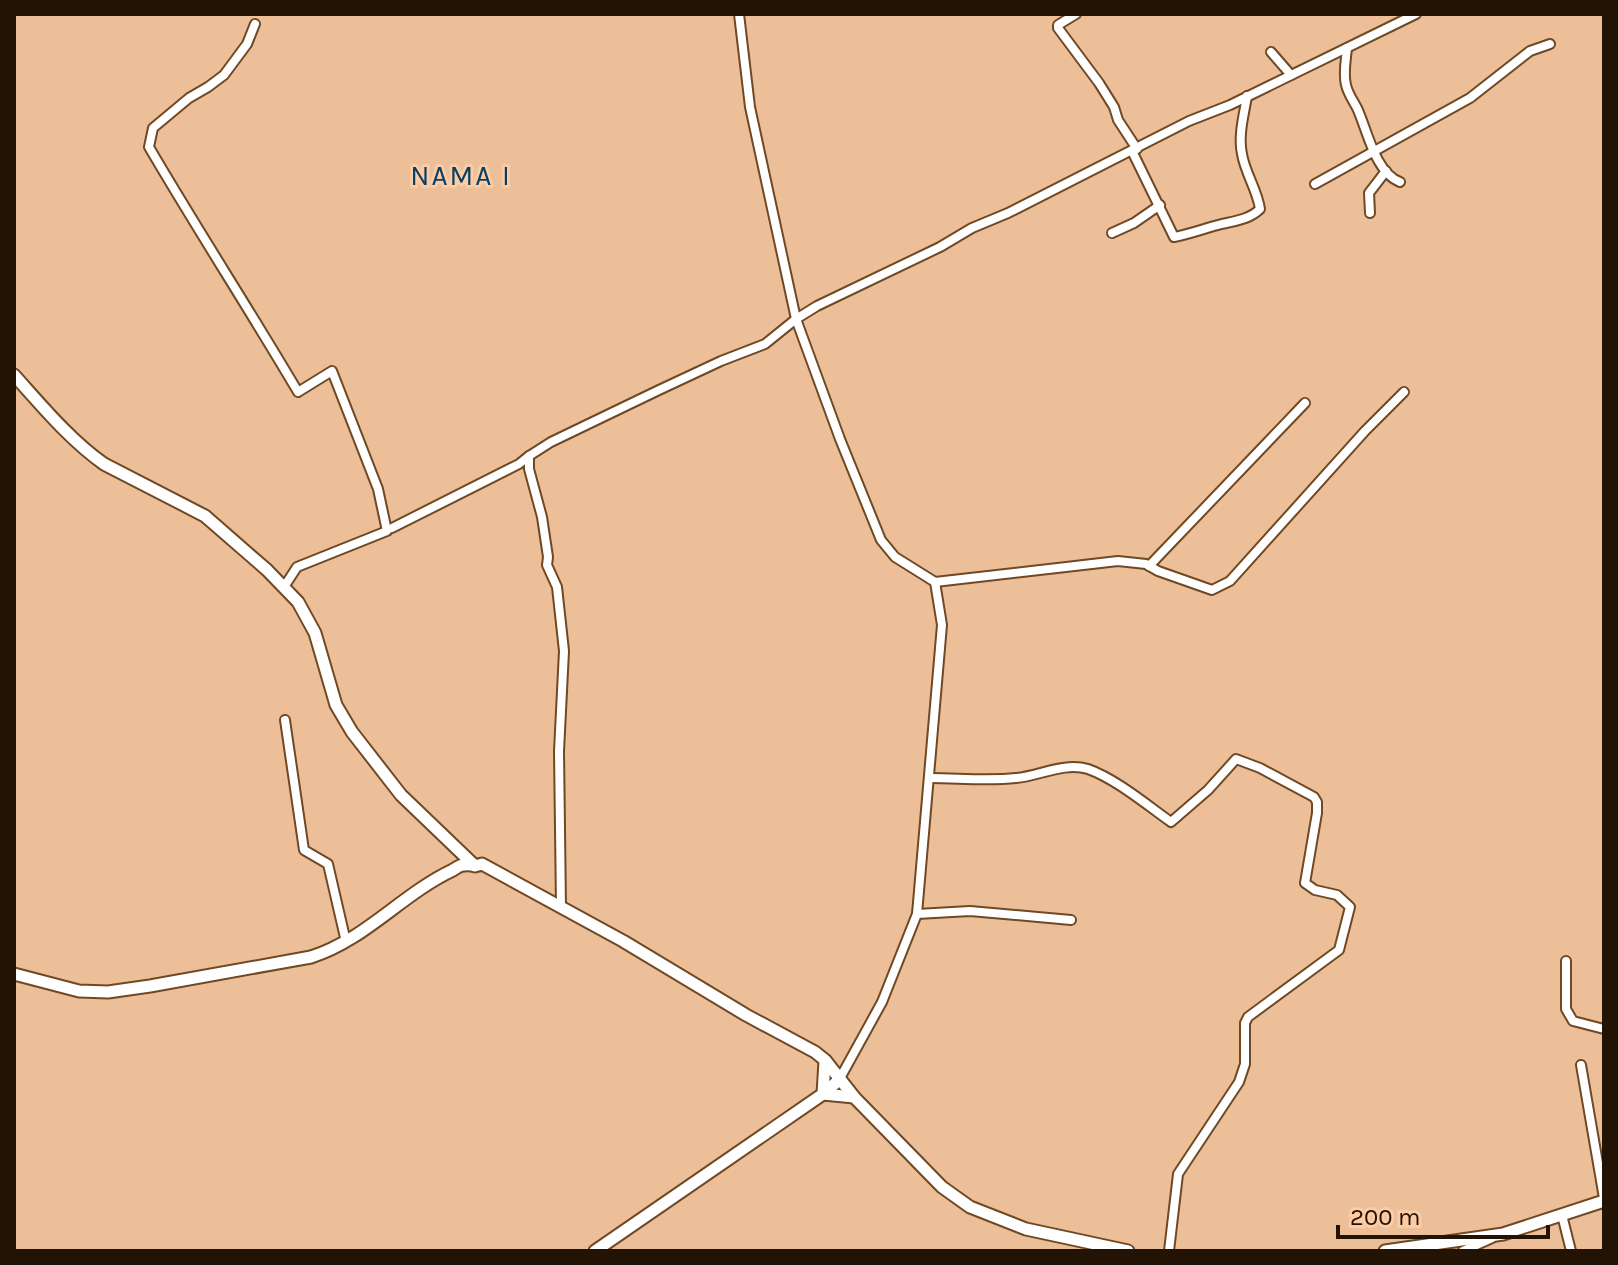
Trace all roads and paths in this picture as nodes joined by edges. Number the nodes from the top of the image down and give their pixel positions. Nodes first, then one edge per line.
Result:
1 (739, 14) edge
2 (1076, 14) edge
3 (1416, 14) edge
4 (255, 24) dead end
5 (1550, 44) dead end
6 (1347, 48) junction
7 (1271, 52) dead end
8 (1291, 75) junction
9 (1247, 96) junction
10 (1135, 150) junction
11 (1375, 151) junction
12 (1386, 171) junction
13 (1400, 182) dead end
14 (1315, 184) dead end
15 (1160, 205) junction
16 (1370, 213) dead end
17 (1112, 233) dead end
18 (796, 319) junction
19 (14, 375) edge
20 (1404, 392) dead end
21 (1305, 403) dead end
22 (529, 456) junction
23 (392, 528) dead end
24 (1149, 566) junction
25 (935, 582) junction
26 (284, 587) junction
27 (285, 720) dead end
28 (930, 778) junction
29 (476, 867) junction
30 (561, 907) junction
31 (917, 914) junction
32 (1071, 920) dead end
33 (346, 942) junction
34 (1566, 961) dead end
35 (14, 974) edge
36 (1604, 1029) edge
37 (825, 1060) junction
38 (1581, 1065) dead end
39 (839, 1080) junction
40 (823, 1094) junction
41 (854, 1097) junction
42 (1604, 1200) edge
43 (1562, 1215) junction
44 (1503, 1234) junction
45 (1090, 1248) edge
46 (595, 1251) edge
47 (1128, 1251) edge
48 (1169, 1251) edge
49 (1385, 1251) edge
50 (1463, 1251) edge
51 (1571, 1251) edge

1 - 18 street
2 - 10 street
3 - 6 street
4 - 26 street
5 - 11 street
6 - 8 street
6 - 11 street
7 - 8 street
8 - 9 street
9 - 10 street
9 - 15 street
10 - 15 street
10 - 18 street
11 - 12 street
11 - 14 street
12 - 13 street
12 - 16 street
15 - 17 street
18 - 22 street
18 - 25 street
19 - 26 street
20 - 24 street
21 - 24 street
22 - 23 street
22 - 30 street
24 - 25 street
25 - 28 street
26 - 29 street
27 - 33 street
28 - 31 street
28 - 48 street
29 - 30 street
29 - 33 street
30 - 37 street
31 - 32 street
31 - 39 street
33 - 35 street
34 - 36 street
37 - 39 street
37 - 40 street
38 - 42 street
39 - 40 street
39 - 41 street
40 - 41 street
40 - 46 street
41 - 45 street
42 - 43 street
43 - 44 street
43 - 51 street
44 - 49 street
44 - 50 street
45 - 47 street

